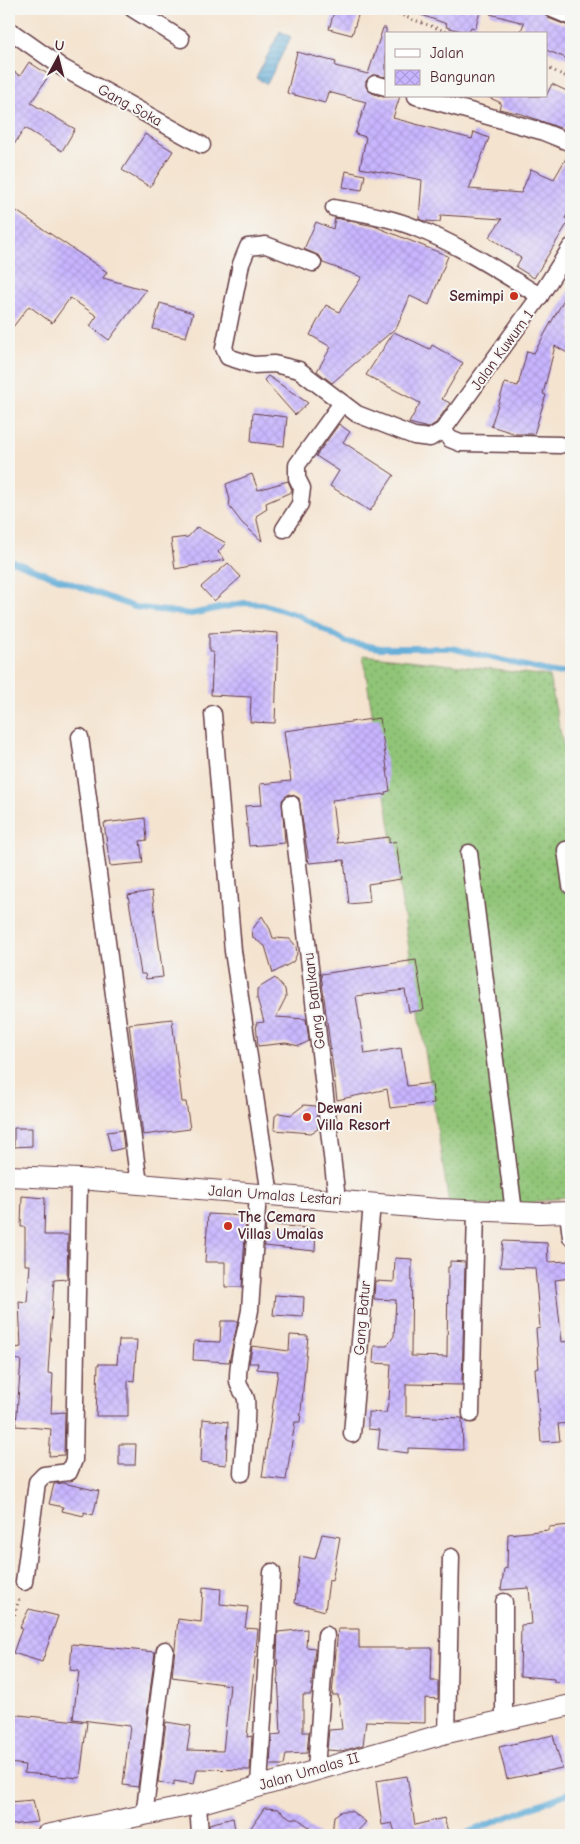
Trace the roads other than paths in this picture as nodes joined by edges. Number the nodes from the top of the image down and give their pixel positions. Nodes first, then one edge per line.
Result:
1 (133, 9) edge
2 (552, 9) edge
3 (571, 17) edge
4 (9, 30) edge
5 (181, 39) dead end
6 (423, 98) edge
7 (571, 143) edge
8 (202, 145) dead end
9 (334, 208) dead end
10 (571, 247) edge
11 (313, 262) dead end
12 (540, 296) junction
13 (342, 403) junction
14 (443, 430) junction
15 (560, 445) dead end
16 (284, 528) dead end
17 (213, 714) dead end
18 (80, 737) dead end
19 (292, 804) dead end
20 (566, 850) dead end
21 (469, 853) dead end
22 (571, 886) edge
23 (9, 1176) edge
24 (79, 1179) junction
25 (139, 1184) junction
26 (264, 1194) junction
27 (337, 1199) junction
28 (372, 1202) junction
29 (476, 1211) junction
30 (514, 1212) junction
31 (570, 1212) edge
32 (571, 1237) edge
33 (470, 1414) dead end
34 (352, 1434) dead end
35 (242, 1473) dead end
36 (451, 1557) dead end
37 (272, 1572) dead end
38 (24, 1582) road end
39 (504, 1602) dead end
40 (326, 1635) dead end
41 (165, 1650) dead end
42 (571, 1706) edge
43 (504, 1720) junction
44 (447, 1733) junction
45 (316, 1769) junction
46 (259, 1785) junction
47 (198, 1804) junction
48 (144, 1816) junction
49 (46, 1835) edge
50 (200, 1835) edge

1 - 5 street
2 - 3 street
4 - 8 street, Gang Soka
6 - 7 street
9 - 12 street
10 - 12 street, Jalan Kuwum 1
11 - 13 street
12 - 14 street, Jalan Kuwum 1
13 - 14 street
13 - 16 street
14 - 15 street
17 - 26 street
18 - 25 street
19 - 27 street, Gang Batukaru
20 - 22 street
21 - 30 street
23 - 24 street, Jalan Umalas Lestari
24 - 25 street, Jalan Umalas Lestari
24 - 38 street
25 - 26 street, Jalan Umalas Lestari
26 - 27 street, Jalan Umalas Lestari
26 - 35 street
27 - 28 street, Jalan Umalas Lestari
28 - 29 street, Jalan Umalas Lestari
28 - 34 street, Gang Batur
29 - 30 street, Jalan Umalas Lestari
29 - 33 street
30 - 31 street, Jalan Umalas Lestari
31 - 32 street
36 - 44 street
37 - 46 street
39 - 43 street
40 - 45 street
41 - 48 street
42 - 43 street, Jalan Umalas II
43 - 44 street, Jalan Umalas II
44 - 45 street, Jalan Umalas II
45 - 46 street, Jalan Umalas II
46 - 47 street, Jalan Umalas II
47 - 48 street, Jalan Umalas II
47 - 50 street
48 - 49 street, Jalan Umalas II

